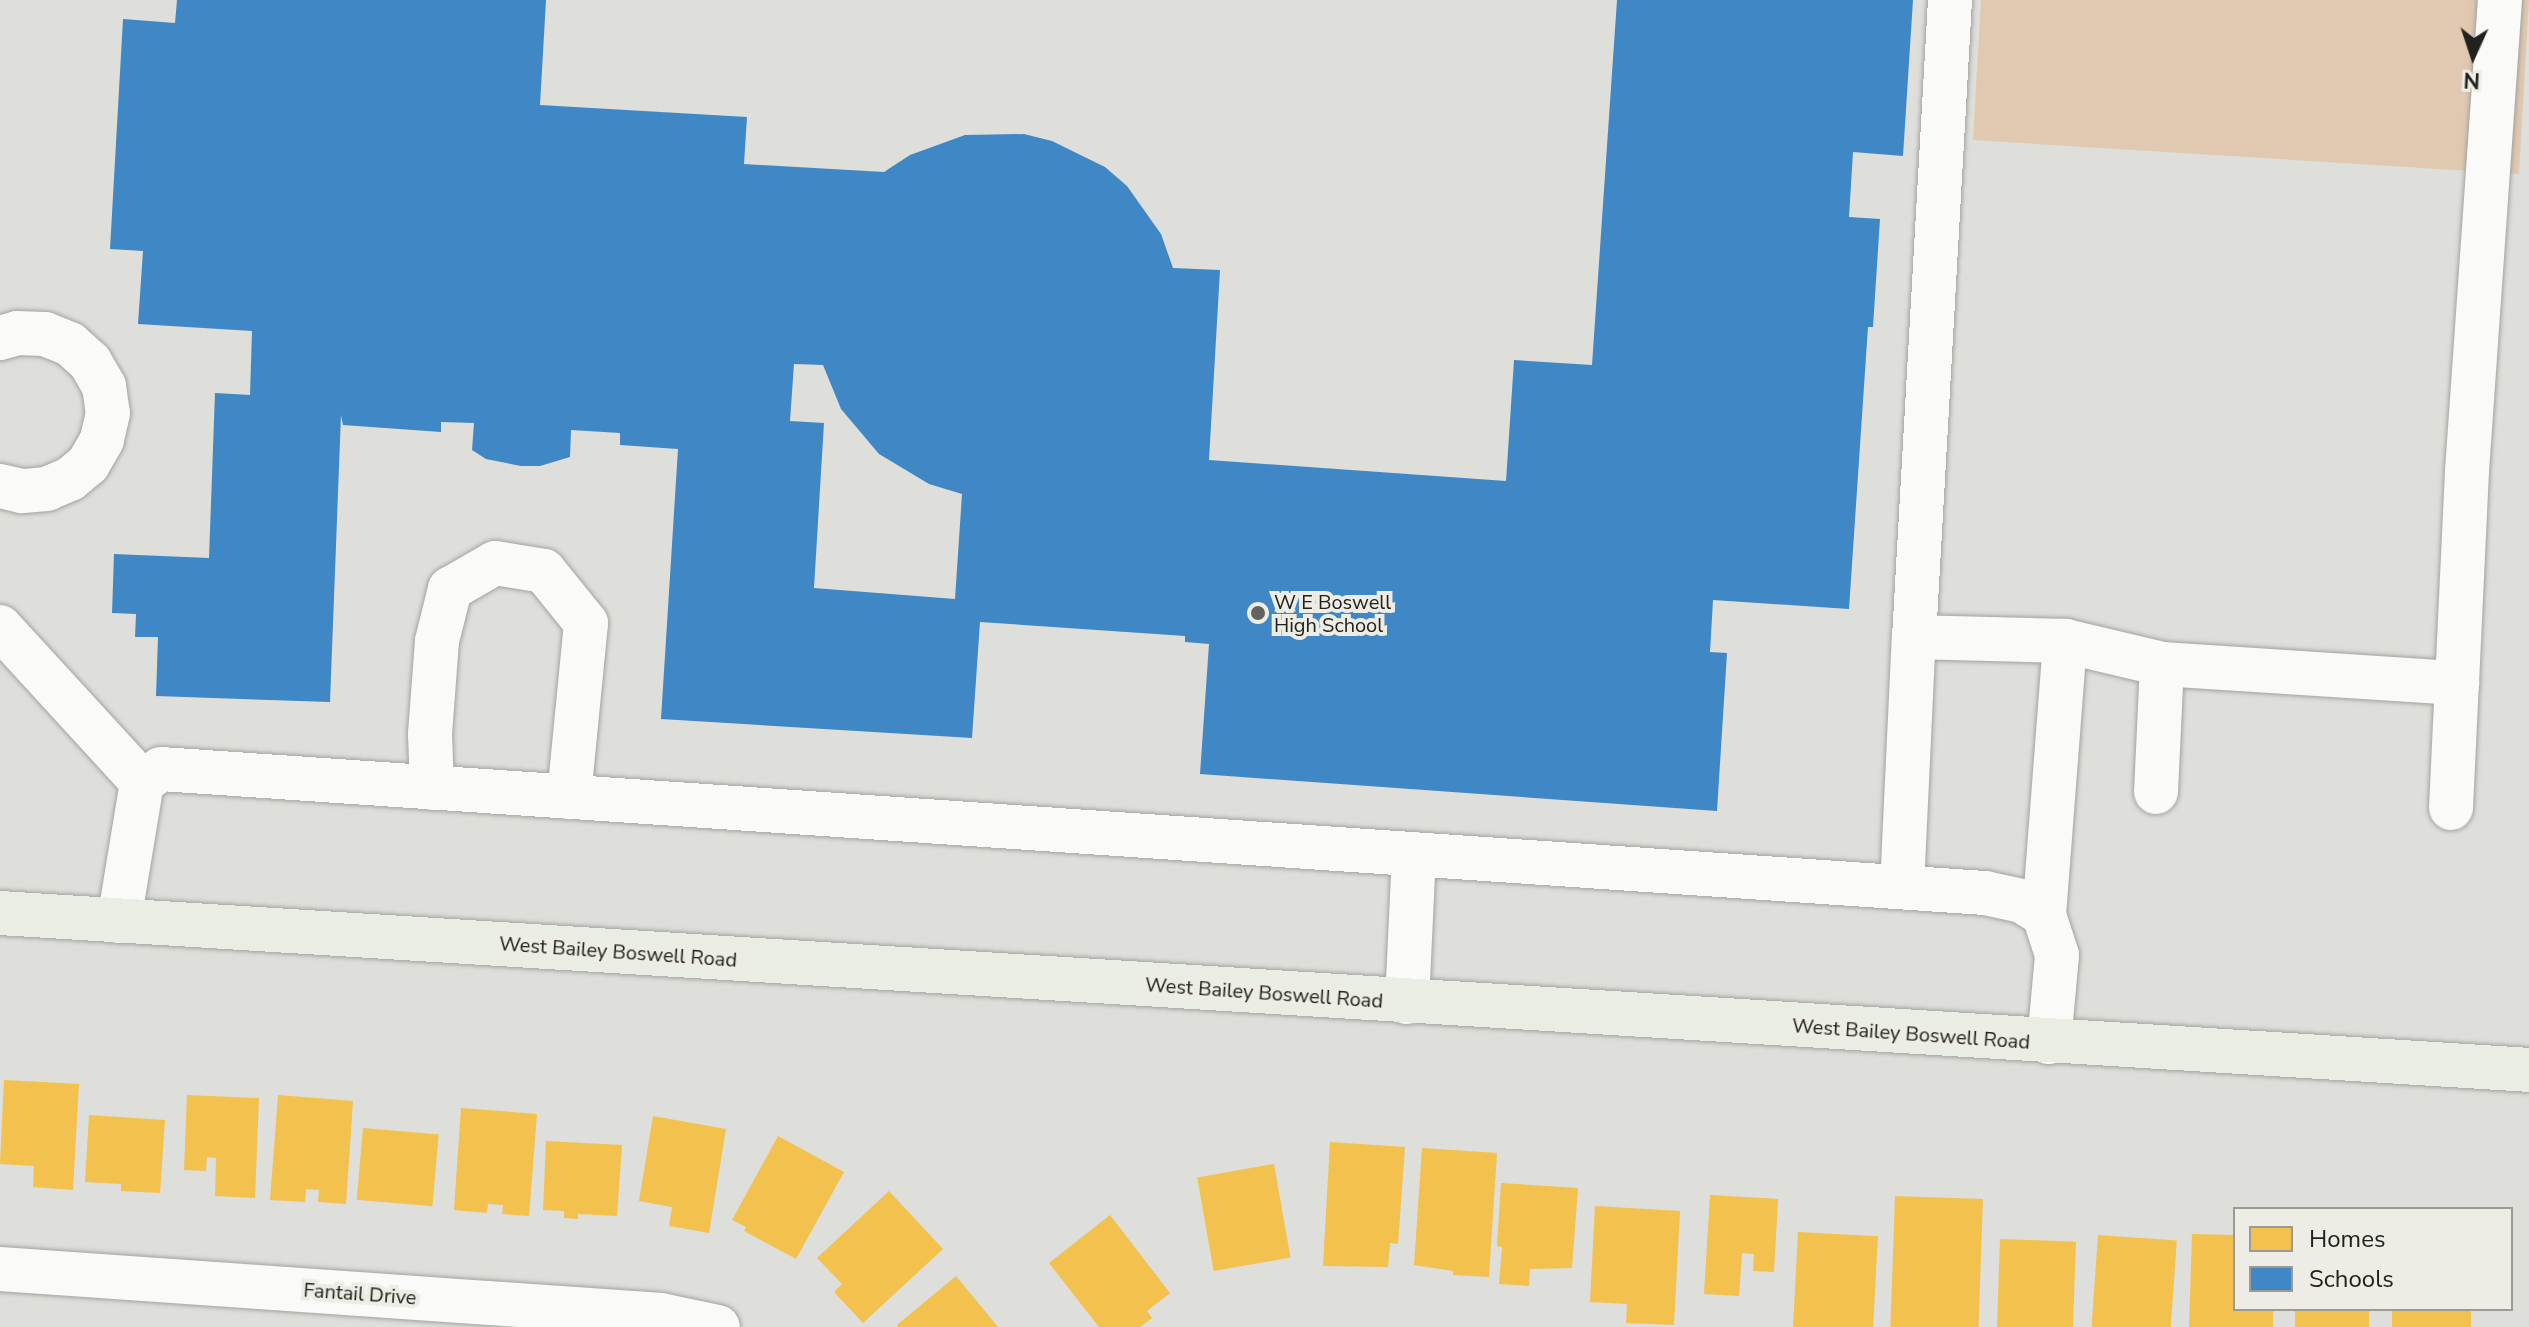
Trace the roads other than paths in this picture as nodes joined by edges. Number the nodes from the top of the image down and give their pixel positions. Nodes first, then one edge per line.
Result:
1 (1950, 0) edge
2 (2500, 0) edge
3 (0, 338) edge
4 (0, 486) edge
5 (0, 627) edge
6 (1914, 637) junction
7 (2065, 641) junction
8 (2162, 664) junction
9 (2457, 683) junction
10 (142, 782) junction
11 (432, 788) junction
12 (2156, 792) dead end
13 (569, 797) junction
14 (2451, 808) dead end
15 (1414, 854) junction
16 (1902, 887) junction
17 (0, 913) edge
18 (2044, 915) junction
19 (119, 921) junction
20 (1407, 1002) junction
21 (2049, 1042) junction
22 (2529, 1070) edge
23 (0, 1269) edge
24 (718, 1327) edge

1 - 6 street
2 - 9 street
3 - 4 street
5 - 10 street
6 - 7 street
6 - 16 street
7 - 8 street
7 - 18 street
8 - 9 street
8 - 12 street
9 - 14 street
10 - 11 street
10 - 19 street
11 - 13 street
11 - 13 street
13 - 15 street
15 - 16 street
15 - 20 street
16 - 18 street
17 - 19 main road, West Bailey Boswell Road
18 - 21 street
19 - 20 main road, West Bailey Boswell Road
20 - 21 main road, West Bailey Boswell Road
21 - 22 main road, West Bailey Boswell Road
23 - 24 street, Fantail Drive

